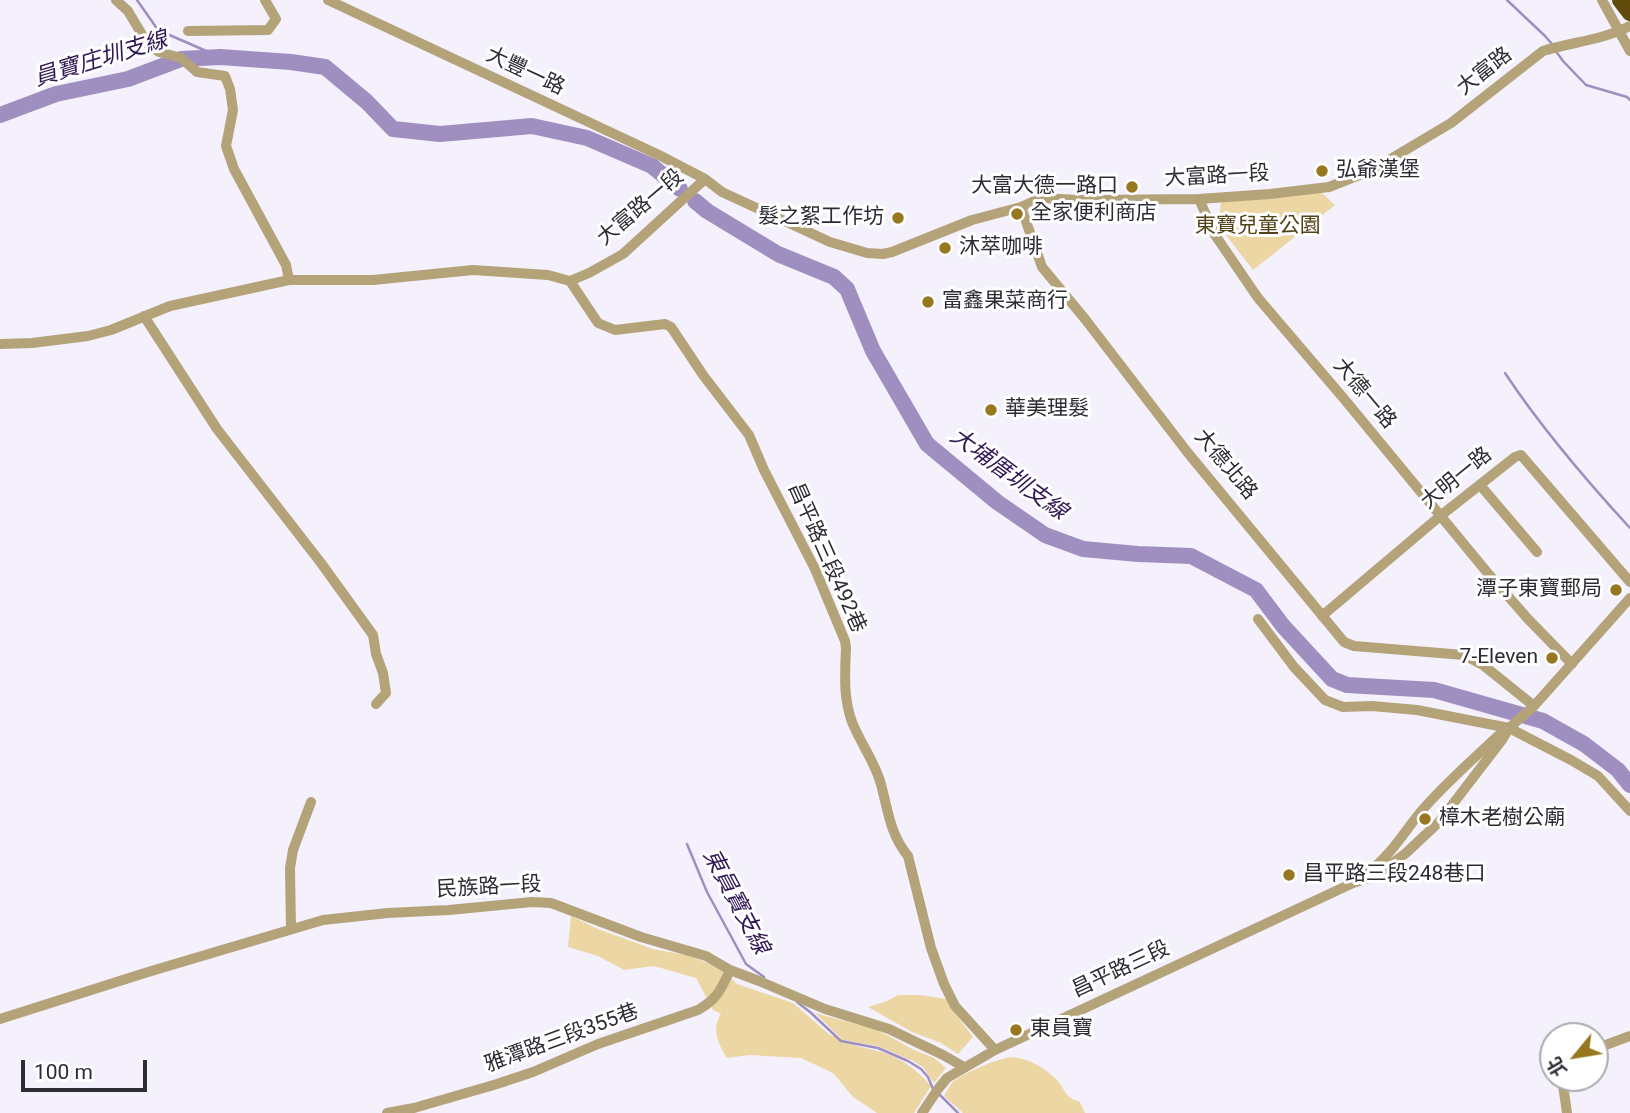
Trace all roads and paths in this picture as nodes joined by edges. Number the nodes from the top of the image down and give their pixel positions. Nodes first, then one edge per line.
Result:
1 (116, 0) edge
2 (265, 0) edge
3 (328, 0) edge
4 (1602, 0) edge
5 (1620, 0) edge
6 (1630, 13) edge
7 (1630, 26) edge
8 (188, 31) dead end
9 (1619, 32) junction
10 (1630, 51) edge
11 (1373, 170) joint
12 (705, 178) junction
13 (1199, 199) junction
14 (1021, 207) junction
15 (289, 280) junction
16 (570, 281) junction
17 (144, 316) junction
18 (0, 344) edge
19 (1480, 485) junction
20 (1440, 517) junction
21 (1537, 552) dead end
22 (1630, 582) edge
23 (1630, 598) edge
24 (1322, 616) junction
25 (1258, 619) dead end
26 (1572, 664) junction
27 (376, 704) dead end
28 (1534, 706) junction
29 (1509, 729) junction
30 (311, 802) dead end
31 (1630, 811) edge
32 (1353, 883) junction
33 (291, 929) junction
34 (730, 970) junction
35 (0, 1019) edge
36 (1630, 1036) edge
37 (1609, 1044) edge
38 (995, 1050) junction
39 (964, 1067) junction
40 (1564, 1092) edge
41 (387, 1113) edge
42 (922, 1113) edge
43 (1567, 1113) edge

1 - 15 street
2 - 8 street
3 - 12 street, 大豐一路
4 - 9 street
5 - 6 highway
7 - 9 street, 大富路
9 - 10 street
9 - 11 street, 大富路
11 - 13 street, 大富路一段
12 - 14 street, 大富路一段
12 - 16 street, 大富路一段
13 - 14 street, 大富路一段
13 - 20 street, 大德一路
14 - 24 street, 大德北路
15 - 16 street
15 - 17 street
16 - 38 street, 昌平路三段492巷
17 - 18 street
17 - 27 street
19 - 20 street, 大明一路
19 - 21 street
19 - 22 street, 大明一路
20 - 24 street, 大明一路
20 - 26 street, 大德一路
23 - 26 street, 昌平路三段
24 - 28 street, 大德北路
25 - 29 street
26 - 28 street, 昌平路三段
28 - 29 street, 昌平路三段
29 - 31 street
29 - 32 street, 昌平路三段
29 - 32 street, 昌平路三段
30 - 33 street
32 - 38 street, 昌平路三段
33 - 34 street, 民族路一段
33 - 35 street, 民族路一段
34 - 39 street, 民族路一段
34 - 41 street, 雅潭路三段355巷
36 - 37 street
38 - 39 street, 昌平路三段
39 - 42 street, 昌平路三段
40 - 43 street

